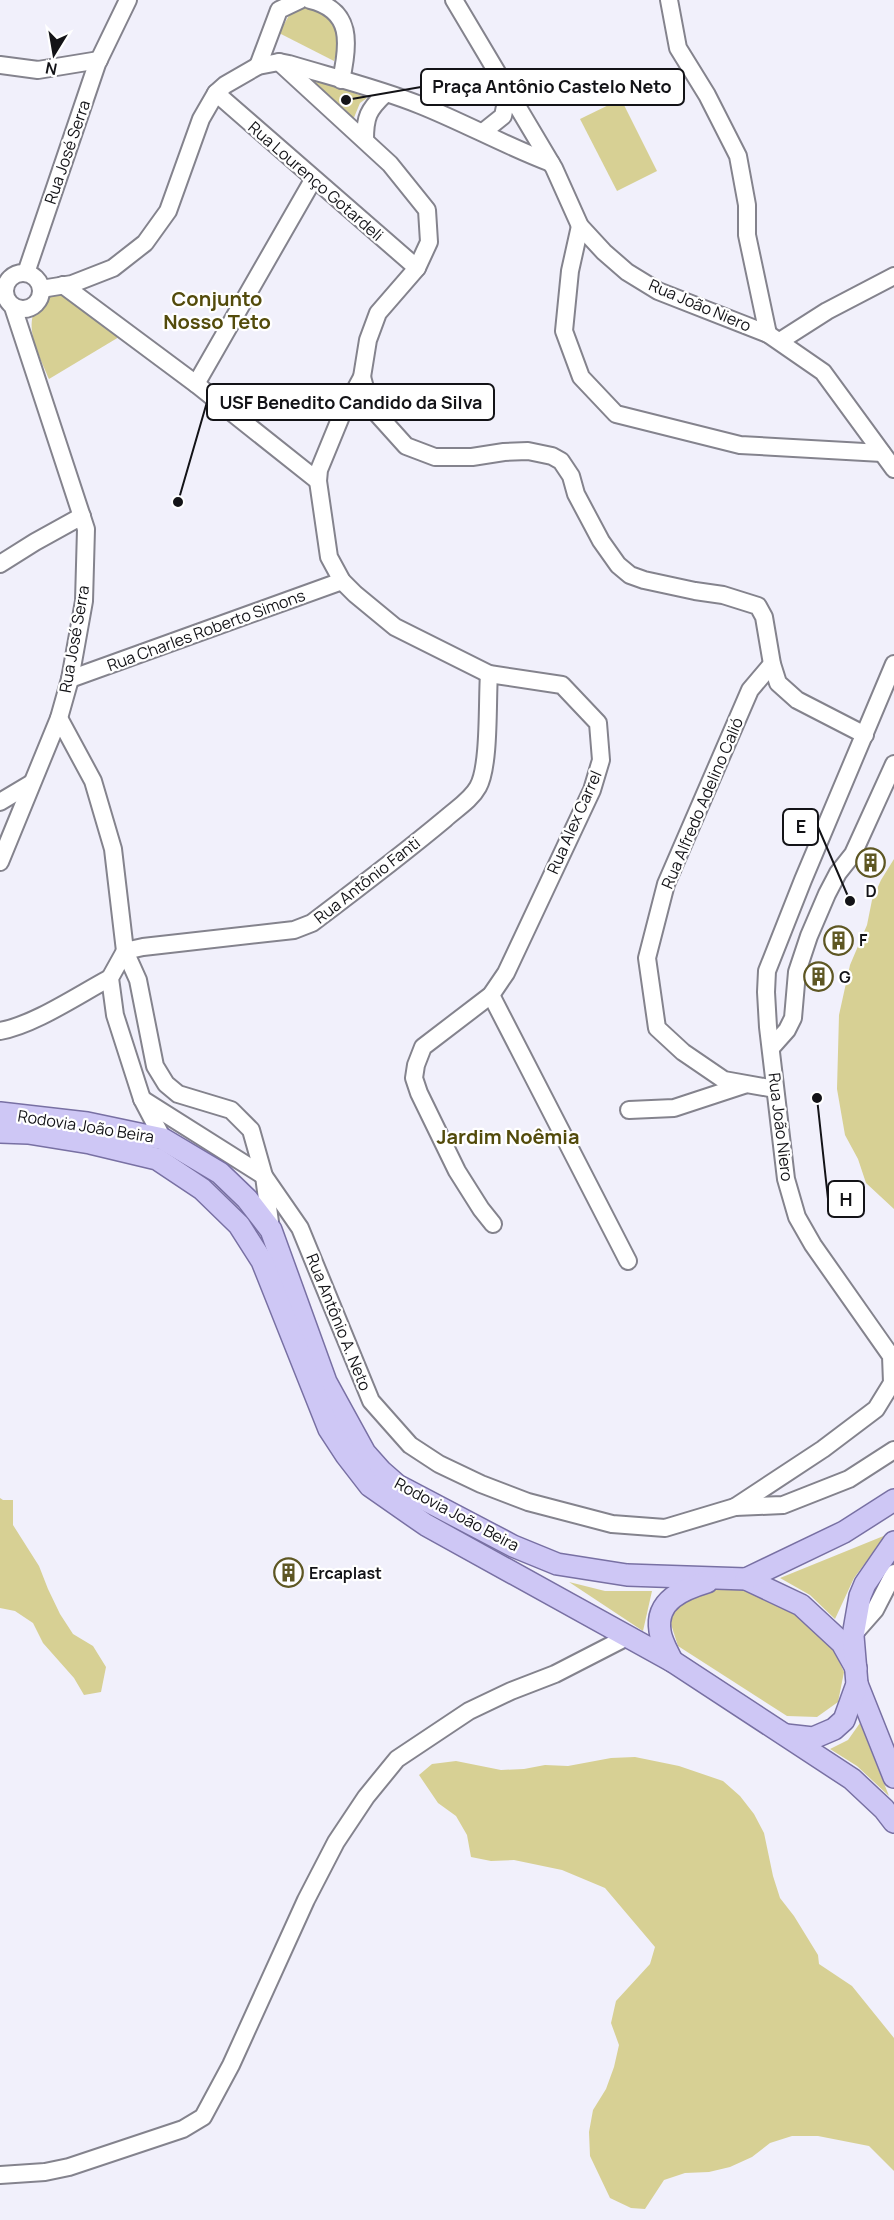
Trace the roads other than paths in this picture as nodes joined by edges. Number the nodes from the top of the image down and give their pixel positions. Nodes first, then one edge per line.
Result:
1 (128, 0) edge
2 (300, 0) edge
3 (310, 0) edge
4 (454, 0) edge
5 (669, 0) edge
6 (99, 60) junction
7 (279, 62) junction
8 (0, 65) edge
9 (258, 66) junction
10 (341, 80) junction
11 (508, 92) junction
12 (216, 93) junction
13 (385, 94) junction
14 (483, 132) junction
15 (364, 140) junction
16 (551, 163) junction
17 (313, 180) junction
18 (580, 226) junction
19 (417, 268) junction
20 (26, 273) junction
21 (894, 276) edge
22 (63, 285) junction
23 (41, 289) junction
24 (6, 301) edge
25 (774, 338) junction
26 (362, 377) junction
27 (196, 384) junction
28 (882, 453) junction
29 (894, 469) edge
30 (318, 482) junction
31 (82, 516) junction
32 (0, 564) edge
33 (342, 581) junction
34 (772, 664) junction
35 (894, 664) edge
36 (489, 674) junction
37 (70, 679) junction
38 (59, 718) junction
39 (865, 735) junction
40 (894, 764) edge
41 (30, 784) junction
42 (0, 802) edge
43 (0, 862) edge
44 (125, 951) junction
45 (110, 978) junction
46 (491, 995) junction
47 (0, 1030) edge
48 (771, 1048) junction
49 (748, 1084) junction
50 (775, 1089) junction
51 (142, 1100) junction
52 (629, 1110) dead end
53 (0, 1113) edge
54 (0, 1131) edge
55 (163, 1138) junction
56 (264, 1176) junction
57 (493, 1224) dead end
58 (271, 1230) junction
59 (628, 1261) dead end
60 (894, 1450) edge
61 (894, 1500) edge
62 (735, 1507) junction
63 (894, 1542) edge
64 (894, 1573) edge
65 (719, 1578) junction
66 (746, 1579) junction
67 (853, 1635) junction
68 (628, 1636) junction
69 (672, 1661) junction
70 (856, 1676) junction
71 (780, 1734) junction
72 (894, 1777) edge
73 (894, 1822) edge
74 (0, 2175) edge

1 - 6 street, Rua José Serra
2 - 9 street
3 - 10 street
4 - 11 street, Rua João Niero
5 - 25 street
6 - 8 street
6 - 20 street, Rua José Serra
7 - 9 street
7 - 10 street
7 - 15 street, Rua Alex Carrel
9 - 12 street
10 - 13 street
11 - 14 street
11 - 16 street, Rua João Niero
12 - 17 street, Rua Lourenço Gotardeli
12 - 22 street
13 - 14 street
13 - 15 street
14 - 16 street
15 - 19 street, Rua Alex Carrel
16 - 18 street, Rua João Niero
17 - 19 street, Rua Lourenço Gotardeli
17 - 27 street
18 - 25 street, Rua João Niero
18 - 28 street
19 - 26 street, Rua Alex Carrel
20 - 23 street
20 - 24 street
21 - 25 street
22 - 23 street
22 - 27 street
23 - 24 street
24 - 31 street, Rua José Serra
25 - 28 street, Rua João Niero
26 - 30 street, Rua Alex Carrel
26 - 34 street
27 - 30 street
28 - 29 street, Rua João Niero
30 - 33 street, Rua Alex Carrel
31 - 32 street
31 - 37 street, Rua José Serra
33 - 36 street, Rua Alex Carrel
33 - 37 street, Rua Charles Roberto Simons
34 - 39 street
34 - 49 street, Rua Alfredo Adelino Calió
35 - 39 street, Rua João Niero
36 - 44 street, Rua Antônio Fanti
36 - 46 street, Rua Alex Carrel
37 - 38 street, Rua José Serra
38 - 41 street, Rua José Serra
38 - 44 street
39 - 48 street, Rua João Niero
40 - 48 street
41 - 42 street
41 - 43 street, Rua José Serra
44 - 45 street
44 - 56 street
45 - 47 street
45 - 51 street
46 - 57 street, Rua Alex Carrel
46 - 59 street
48 - 50 street, Rua João Niero
49 - 50 street, Rua Alfredo Adelino Calió
49 - 52 street
50 - 62 street, Rua João Niero
51 - 55 street
51 - 56 street, Rua Antônio A. Neto
53 - 55 main road, Rodovia João Beira
54 - 68 main road, Rodovia João Beira
55 - 58 main road, Rodovia João Beira
56 - 58 street
56 - 62 street, Rua Antônio A. Neto
58 - 65 main road, Rodovia João Beira
60 - 62 street
61 - 66 main road
63 - 67 main road
64 - 67 street
65 - 66 main road, Rodovia João Beira
65 - 69 main road
66 - 70 main road, Rodovia João Beira
67 - 70 main road
68 - 69 main road, Rodovia João Beira
68 - 74 street
69 - 71 main road, Rodovia João Beira
70 - 71 main road
70 - 72 main road, Rodovia João Beira
71 - 73 main road, Rodovia João Beira

